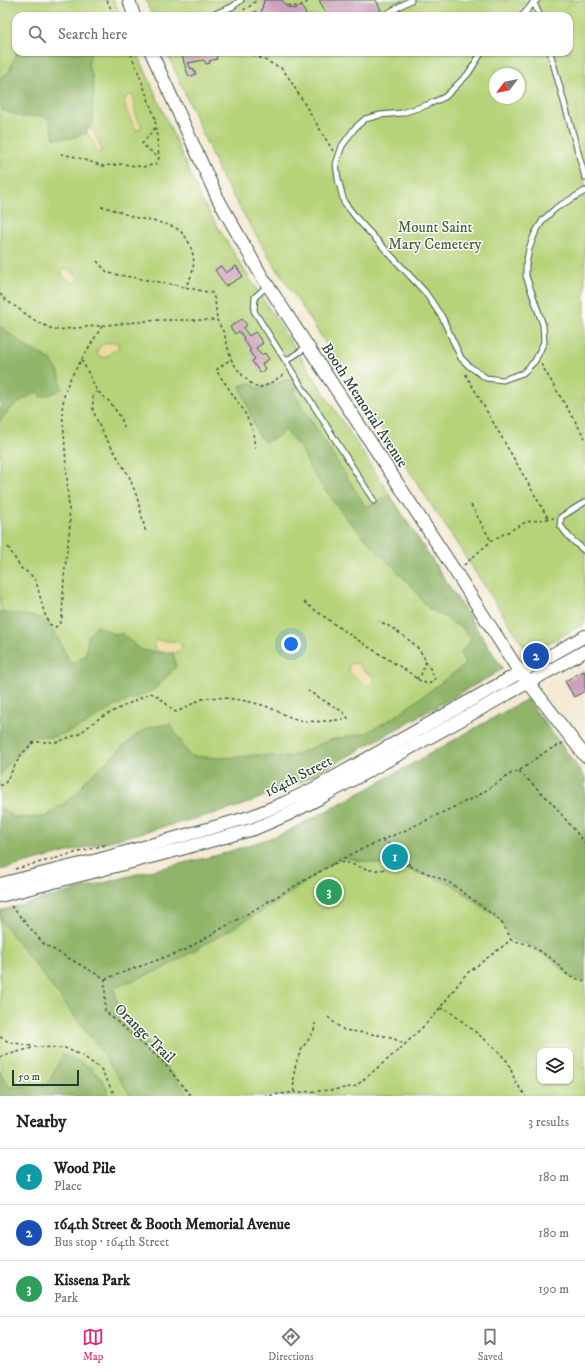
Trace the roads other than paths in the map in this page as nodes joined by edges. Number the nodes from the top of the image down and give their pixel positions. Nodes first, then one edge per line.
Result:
1 (128, 0) edge
2 (241, 0) edge
3 (411, 0) edge
4 (534, 1) edge
5 (132, 12) edge
6 (219, 12) edge
7 (391, 12) edge
8 (527, 12) edge
9 (538, 12) edge
10 (153, 56) edge
11 (479, 56) edge
12 (551, 56) edge
13 (585, 177) edge
14 (585, 191) edge
15 (268, 285) junction
16 (308, 346) junction
17 (286, 361) junction
18 (374, 501) dead end
19 (585, 502) edge
20 (585, 551) edge
21 (585, 636) edge
22 (585, 651) edge
23 (520, 672) junction
24 (528, 683) junction
25 (585, 756) edge
26 (0, 884) edge
27 (0, 896) edge

1 - 5 street
2 - 6 lane
3 - 7 lane
4 - 8 lane
4 - 9 lane
10 - 15 street, Booth Memorial Avenue
11 - 14 lane
12 - 13 lane
15 - 16 street, Booth Memorial Avenue
15 - 17 lane
16 - 17 lane
16 - 23 street, Booth Memorial Avenue
17 - 18 lane
19 - 20 lane
21 - 23 street, 164th Street
22 - 24 street, 164th Street
23 - 24 street, Booth Memorial Avenue
23 - 26 street, 164th Street
24 - 25 street, Booth Memorial Avenue
24 - 27 street, 164th Street

